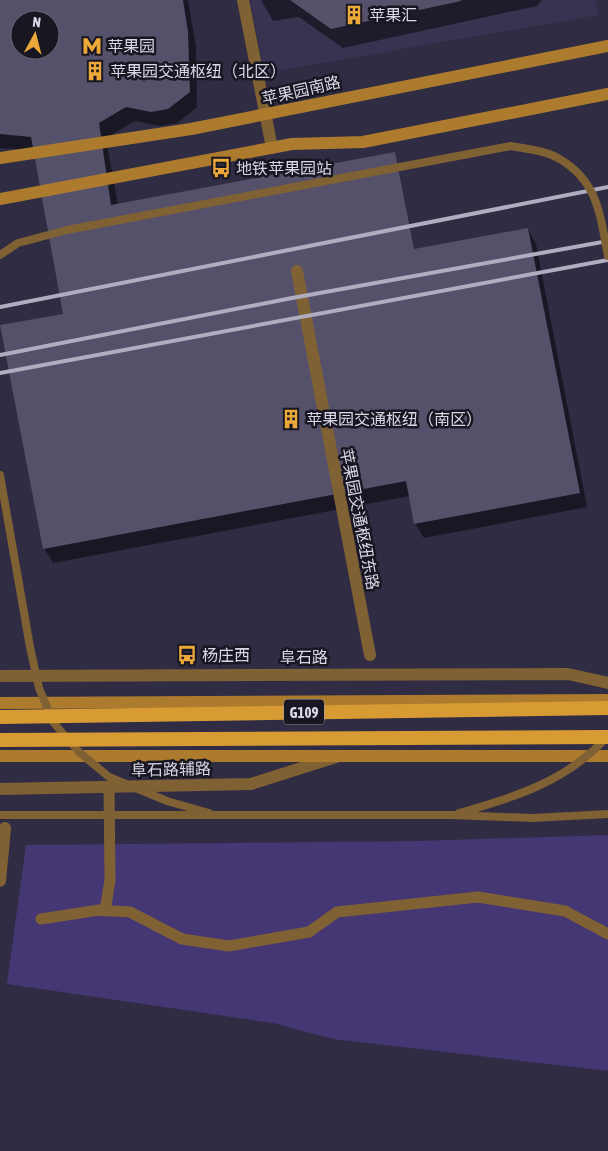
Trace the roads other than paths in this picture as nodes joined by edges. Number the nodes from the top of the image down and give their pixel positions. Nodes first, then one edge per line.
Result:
1 (243, 0) edge
2 (608, 46) edge
3 (608, 94) edge
4 (264, 116) junction
5 (272, 148) junction
6 (0, 158) edge
7 (0, 199) edge
8 (0, 255) edge
9 (608, 256) edge
10 (296, 271) dead end
11 (0, 475) edge
12 (370, 655) dead end
13 (0, 676) edge
14 (608, 683) edge
15 (608, 700) edge
16 (0, 703) edge
17 (608, 708) edge
18 (0, 717) edge
19 (608, 737) edge
20 (0, 740) edge
21 (0, 756) edge
22 (338, 756) junction
23 (608, 756) edge
24 (110, 787) junction
25 (0, 789) edge
26 (608, 814) edge
27 (0, 815) edge
28 (452, 815) junction
29 (219, 816) junction
30 (5, 828) dead end
31 (0, 881) edge
32 (106, 911) junction
33 (41, 919) dead end
34 (608, 934) edge

1 - 4 street
2 - 4 main road, 苹果园南路
3 - 5 main road
4 - 5 street
4 - 6 main road, 苹果园南路
5 - 7 main road
8 - 9 lane, bridge
10 - 12 street, 苹果园交通枢纽东路
11 - 29 lane, bridge
13 - 14 street, 阜石路
15 - 16 main road
17 - 18 highway, G109, bridge
19 - 20 highway, G109, bridge
19 - 28 lane, bridge
21 - 22 main road
22 - 23 main road
22 - 24 street, 阜石路辅路
24 - 25 street, 阜石路辅路
24 - 32 street
26 - 28 lane, bridge
27 - 29 lane, bridge
28 - 29 lane, bridge
30 - 31 street
32 - 33 street
32 - 34 street

